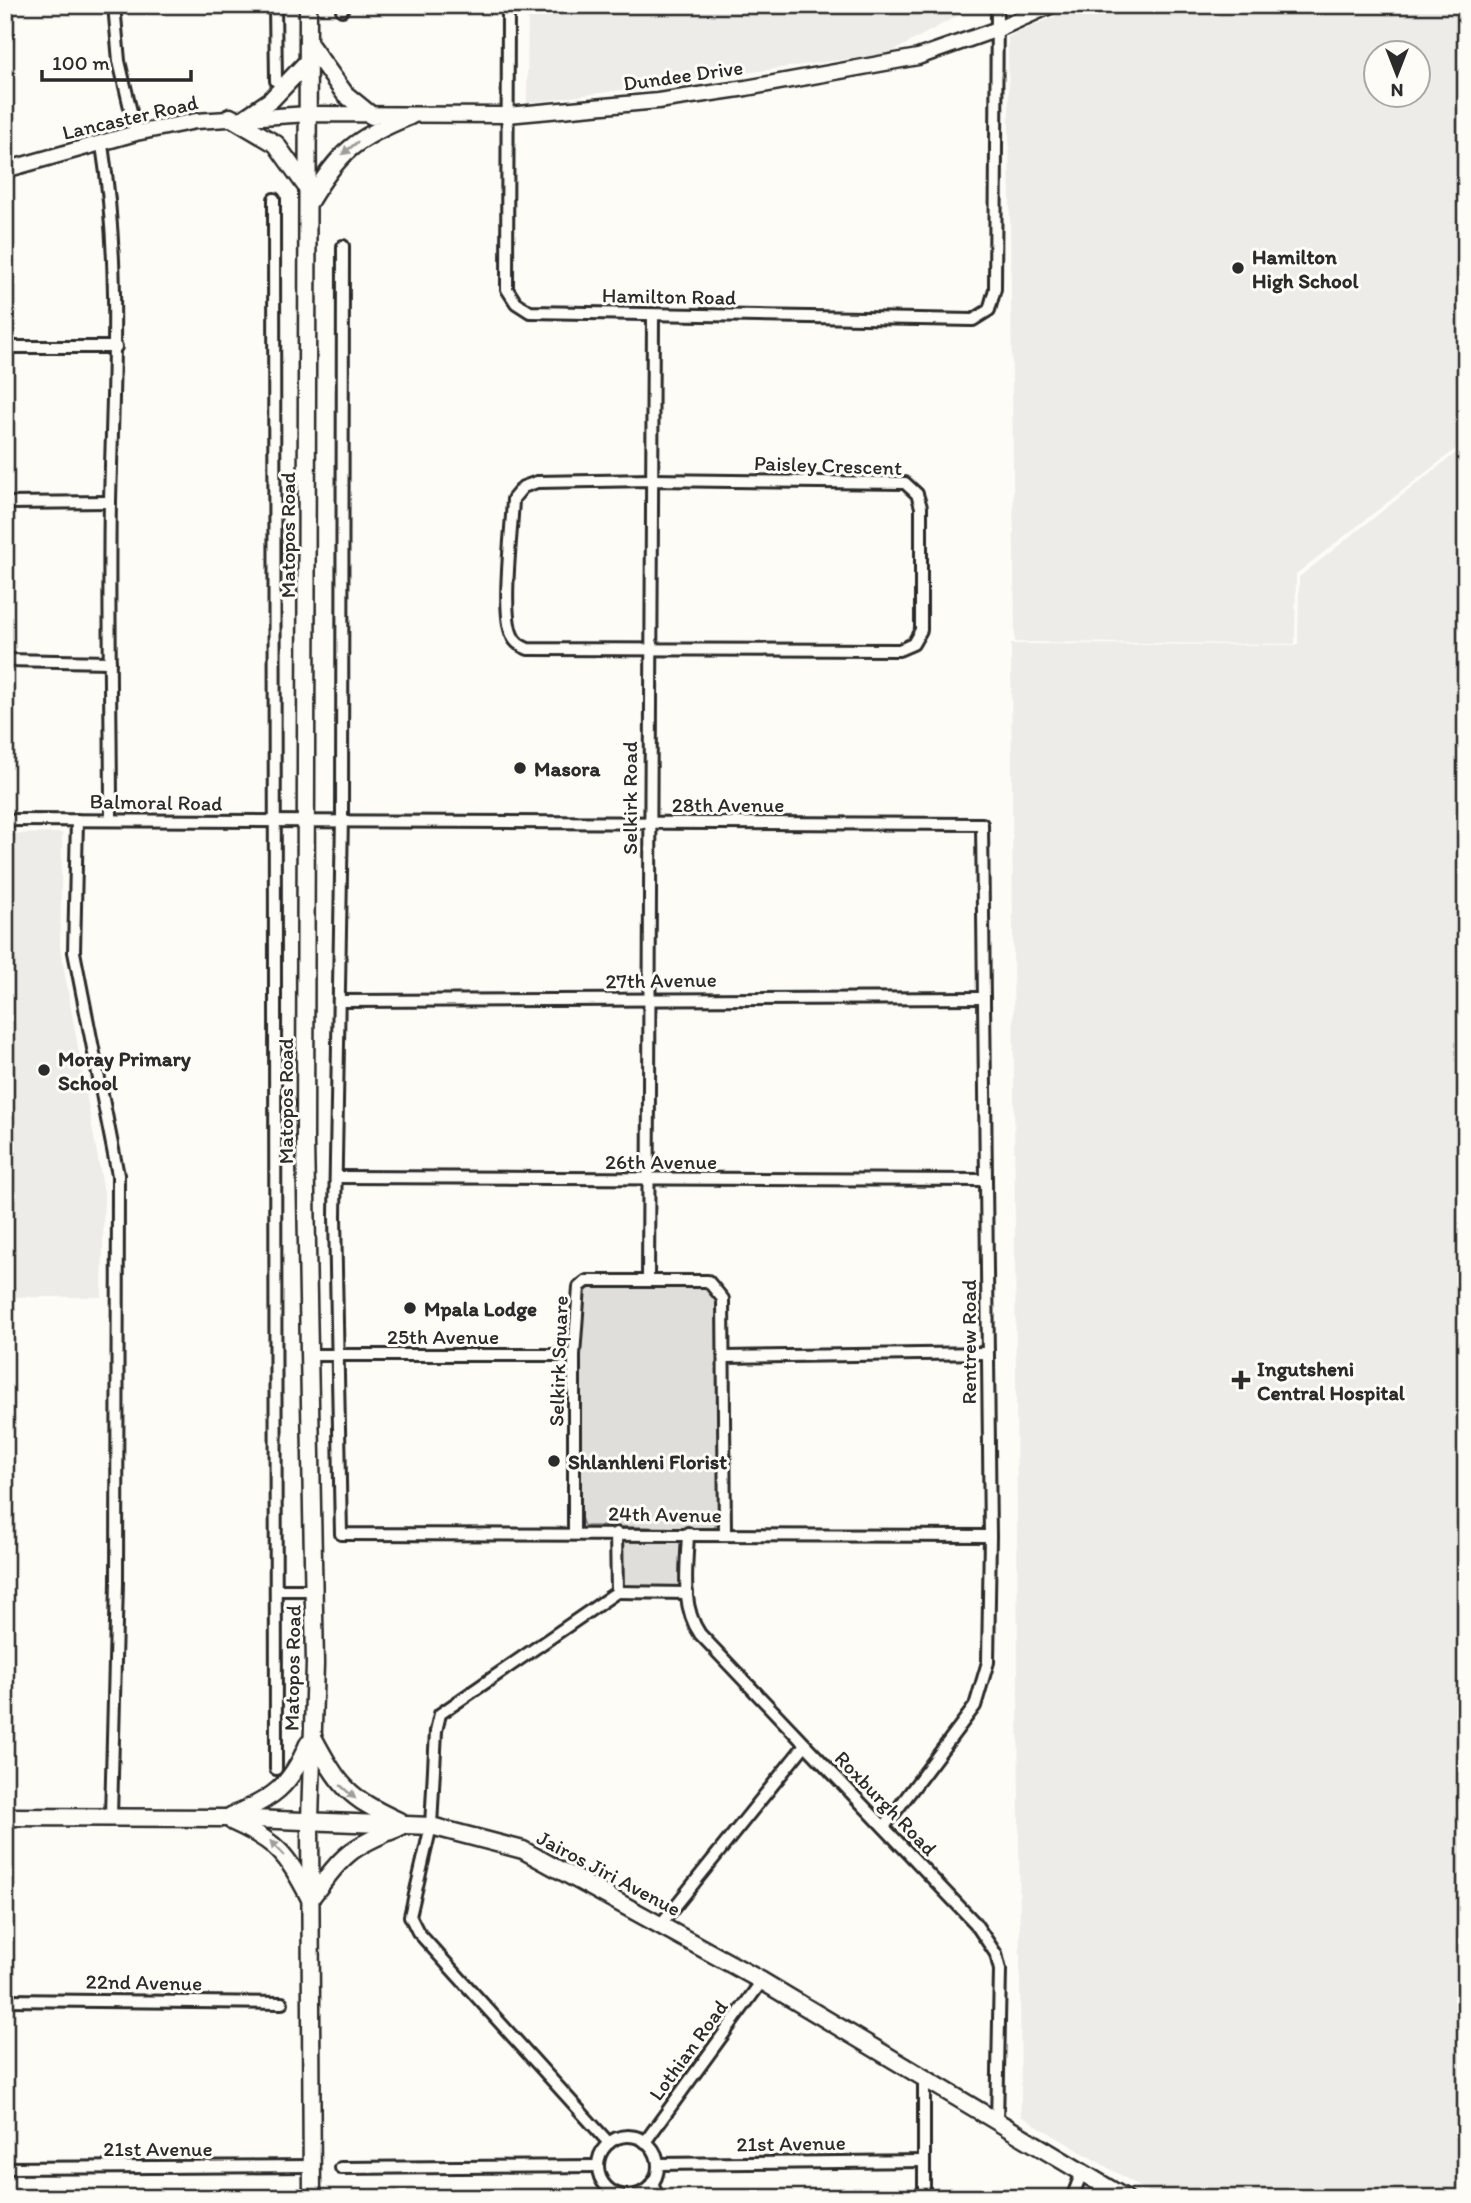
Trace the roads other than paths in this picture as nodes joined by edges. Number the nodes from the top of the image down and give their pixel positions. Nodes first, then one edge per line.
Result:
1 (114, 5) edge
2 (275, 5) edge
3 (308, 5) edge
4 (508, 5) edge
5 (997, 5) edge
6 (1052, 5) edge
7 (998, 29) junction
8 (309, 52) junction
9 (276, 80) dead end
10 (309, 114) junction
11 (507, 115) junction
12 (372, 116) junction
13 (410, 116) junction
14 (238, 117) junction
15 (136, 133) junction
16 (102, 145) junction
17 (5, 170) edge
18 (308, 197) junction
19 (274, 199) dead end
20 (343, 246) dead end
21 (653, 315) junction
22 (5, 346) edge
23 (116, 347) junction
24 (651, 480) junction
25 (110, 502) junction
26 (5, 503) edge
27 (649, 650) junction
28 (5, 660) edge
29 (110, 662) junction
30 (5, 820) edge
31 (77, 820) junction
32 (111, 820) junction
33 (273, 823) junction
34 (306, 823) junction
35 (648, 823) junction
36 (342, 824) junction
37 (982, 824) joint
38 (984, 998) junction
39 (651, 999) junction
40 (339, 1001) junction
41 (336, 1177) junction
42 (650, 1180) junction
43 (986, 1180) junction
44 (648, 1281) junction
45 (987, 1353) junction
46 (311, 1355) junction
47 (337, 1355) junction
48 (574, 1356) junction
49 (725, 1357) junction
50 (574, 1533) junction
51 (616, 1533) junction
52 (688, 1533) junction
53 (724, 1534) junction
54 (990, 1536) junction
55 (276, 1590) junction
56 (315, 1590) junction
57 (617, 1592) junction
58 (687, 1593) junction
59 (312, 1735) junction
60 (804, 1746) junction
61 (276, 1769) dead end
62 (111, 1816) junction
63 (5, 1817) edge
64 (225, 1818) junction
65 (310, 1820) junction
66 (407, 1825) junction
67 (432, 1826) junction
68 (884, 1826) junction
69 (310, 1899) junction
70 (660, 1924) junction
71 (762, 1981) junction
72 (5, 2000) edge
73 (282, 2003) dead end
74 (924, 2079) junction
75 (997, 2124) junction
76 (645, 2142) junction
77 (609, 2143) junction
78 (924, 2161) junction
79 (658, 2164) junction
80 (312, 2166) junction
81 (598, 2166) junction
82 (5, 2168) edge
83 (341, 2168) dead end
84 (1082, 2172) junction
85 (652, 2183) junction
86 (607, 2187) junction
87 (312, 2198) edge
88 (601, 2198) edge
89 (658, 2198) edge
90 (924, 2198) edge
91 (1072, 2198) edge
92 (1125, 2198) edge

1 - 15 street
2 - 9 street
3 - 8 main road, Matopos Road
4 - 11 street
5 - 7 street
6 - 7 street, Dundee Drive
7 - 11 street, Dundee Drive
7 - 21 street, Hamilton Road
8 - 10 main road, Matopos Road
8 - 12 main road
8 - 14 main road
10 - 12 street, Dundee Drive
10 - 14 street, Lancaster Road
10 - 18 main road, Matopos Road
11 - 13 street, Dundee Drive
11 - 21 street, Hamilton Road
12 - 13 street, Dundee Drive
13 -> 18 main road
14 - 15 street, Lancaster Road
14 - 18 main road
15 - 16 street, Lancaster Road
16 - 17 street, Lancaster Road
16 - 23 street
18 - 34 main road, Matopos Road
19 - 33 street
20 - 36 street
21 - 24 street, Selkirk Road
22 - 23 street
23 - 25 street
24 - 27 street, Selkirk Road
24 - 27 street
24 - 27 street, Paisley Crescent
25 - 26 street
25 - 29 street
27 - 35 street, Selkirk Road
28 - 29 street
29 - 32 street
30 - 31 street, Balmoral Road
31 - 32 street, Balmoral Road
31 - 62 street
32 - 33 street, Balmoral Road
33 - 34 street, Balmoral Road
33 - 55 street
34 - 36 street, 28th Avenue
34 - 46 main road, Matopos Road
35 - 36 street, 28th Avenue
35 - 37 street, 28th Avenue
35 - 39 street, Selkirk Road
36 - 40 street
37 - 38 street, Rentrew Road
38 - 39 street, 27th Avenue
38 - 43 street, Rentrew Road
39 - 40 street, 27th Avenue
39 - 42 street, Selkirk Road
40 - 41 street
41 - 42 street, 26th Avenue
41 - 47 street
42 - 43 street, 26th Avenue
42 - 44 street, Selkirk Road
43 - 45 street, Rentrew Road
44 - 48 street, Selkirk Square
44 - 49 street, Selkirk Square
45 - 49 street
45 - 54 street, Rentrew Road
46 - 47 street, 25th Avenue
46 - 56 main road, Matopos Road
47 - 48 street, 25th Avenue
47 - 50 street, 24th Avenue
48 - 50 street, Selkirk Square
49 - 53 street, Selkirk Square
50 - 51 street, 24th Avenue
51 - 52 street, 24th Avenue
51 - 57 street
52 - 53 street, 24th Avenue
52 - 58 street, Roxburgh Road
53 - 54 street, 24th Avenue
54 - 68 street, Rentrew Road
55 - 56 street
55 - 61 street
56 - 59 main road, Matopos Road
57 - 58 street
57 - 67 street
58 - 60 street, Roxburgh Road
59 - 64 main road
59 - 65 main road, Matopos Road
59 -> 66 main road
60 - 68 street, Roxburgh Road
60 - 70 street
62 - 63 main road, Jairos Jiri Avenue
62 - 64 main road, Jairos Jiri Avenue
64 - 65 main road, Jairos Jiri Avenue
69 -> 64 main road
65 - 66 main road, Jairos Jiri Avenue
65 - 69 main road, Matopos Road
66 - 67 main road, Jairos Jiri Avenue
66 - 69 main road
67 - 70 main road, Jairos Jiri Avenue
67 - 77 street
68 - 75 street, Roxburgh Road
69 - 80 main road, Matopos Road
70 - 71 main road, Jairos Jiri Avenue
71 - 74 main road, Jairos Jiri Avenue
71 - 76 street, Lothian Road
72 - 73 street, 22nd Avenue
74 - 75 main road, Jairos Jiri Avenue
74 - 78 street
75 - 84 main road, Jairos Jiri Avenue
76 - 77 street
76 - 79 street
77 - 81 street
78 - 79 street, 21st Avenue
78 - 90 street
79 - 85 street
80 - 82 street, 21st Avenue
80 - 87 main road, Matopos Road
81 - 83 street
81 - 86 street
84 - 91 street
84 - 92 main road, Jairos Jiri Avenue
85 - 86 street
85 - 89 street
86 - 88 street

